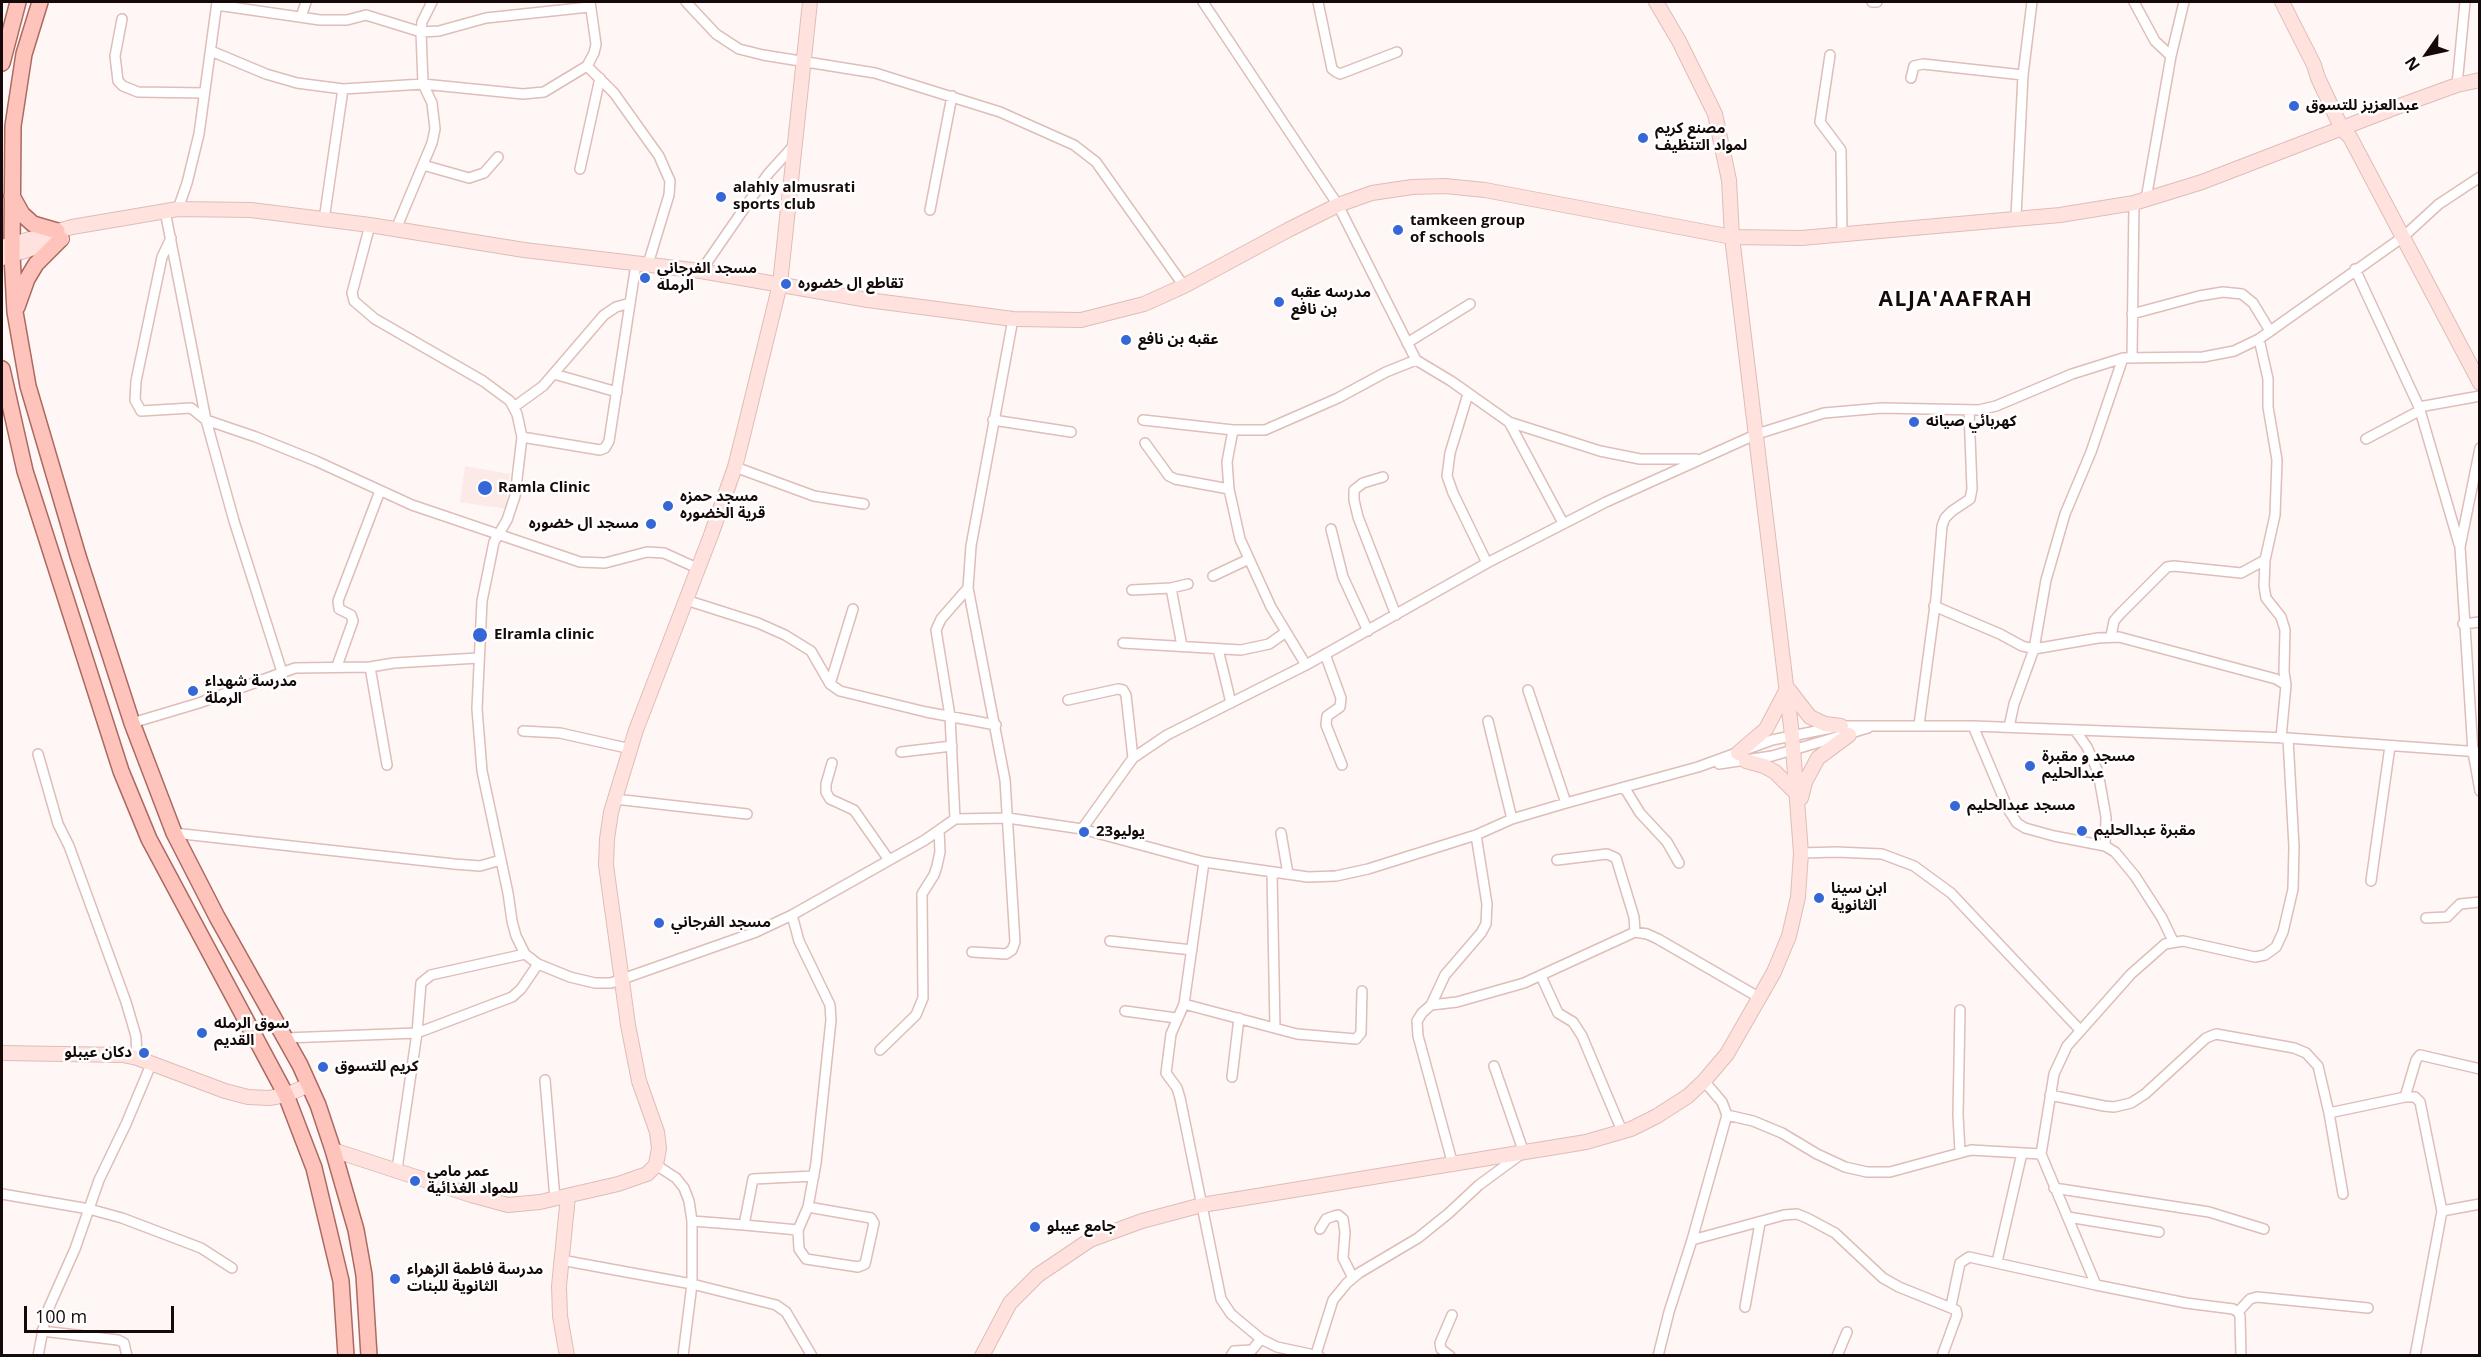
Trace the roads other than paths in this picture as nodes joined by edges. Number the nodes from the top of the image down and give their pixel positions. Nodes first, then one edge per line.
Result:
1 (18, 2) edge
2 (39, 2) edge
3 (306, 2) edge
4 (432, 2) edge
5 (686, 2) edge
6 (810, 2) edge
7 (1203, 2) edge
8 (1318, 2) edge
9 (1656, 2) edge
10 (2032, 2) edge
11 (2134, 2) edge
12 (2184, 2) edge
13 (2465, 2) edge
14 (217, 3) edge
15 (590, 4) edge
16 (2288, 5) edge
17 (301, 17) junction
18 (122, 19) dead end
19 (421, 32) junction
20 (212, 51) junction
21 (1397, 52) dead end
22 (1830, 56) dead end
23 (2171, 56) junction
24 (805, 60) junction
25 (2, 63) edge
26 (587, 66) junction
27 (2023, 75) junction
28 (600, 78) junction
29 (1911, 78) dead end
30 (2470, 81) edge
31 (423, 84) junction
32 (343, 89) junction
33 (204, 93) junction
34 (952, 96) junction
35 (2348, 130) junction
36 (796, 143) junction
37 (498, 157) dead end
38 (423, 165) junction
39 (580, 169) dead end
40 (2480, 177) edge
41 (11, 194) junction
42 (2140, 201) junction
43 (1338, 205) junction
44 (172, 210) junction
45 (930, 210) dead end
46 (2016, 217) junction
47 (324, 220) junction
48 (370, 225) junction
49 (396, 229) junction
50 (59, 235) junction
51 (1842, 235) junction
52 (1732, 237) junction
53 (2403, 237) junction
54 (171, 238) junction
55 (7, 251) edge
56 (642, 264) junction
57 (2355, 269) junction
58 (701, 271) junction
59 (780, 284) junction
60 (1184, 286) junction
61 (630, 303) junction
62 (1470, 304) dead end
63 (15, 312) junction
64 (2132, 314) junction
65 (1013, 319) junction
66 (2270, 331) junction
67 (2259, 339) junction
68 (1407, 343) junction
69 (2128, 358) junction
70 (1416, 360) junction
71 (2, 369) edge
72 (554, 374) junction
73 (2479, 383) edge
74 (617, 393) junction
75 (1468, 394) junction
76 (2480, 396) edge
77 (514, 407) junction
78 (2419, 409) junction
79 (1969, 410) junction
80 (206, 420) junction
81 (993, 420) junction
82 (1143, 420) dead end
83 (1509, 422) junction
84 (1233, 430) junction
85 (1071, 432) dead end
86 (1757, 434) junction
87 (522, 437) junction
88 (2366, 439) dead end
89 (1145, 443) dead end
90 (2480, 448) edge
91 (1700, 459) junction
92 (735, 467) junction
93 (1383, 477) dead end
94 (1229, 489) junction
95 (380, 491) junction
96 (864, 504) dead end
97 (1563, 523) junction
98 (1331, 529) dead end
99 (498, 535) junction
100 (2460, 547) junction
101 (1248, 559) junction
102 (2265, 560) junction
103 (1487, 563) junction
104 (697, 568) junction
105 (1213, 576) dead end
106 (1188, 584) dead end
107 (968, 588) junction
108 (1171, 588) junction
109 (1132, 590) dead end
110 (686, 600) junction
111 (1934, 606) junction
112 (853, 609) dead end
113 (1396, 615) junction
114 (2480, 622) edge
115 (2463, 624) junction
116 (1368, 631) junction
117 (1286, 632) junction
118 (2111, 636) junction
119 (1123, 643) dead end
120 (1182, 646) junction
121 (1218, 649) junction
122 (2034, 649) junction
123 (1325, 654) junction
124 (478, 658) junction
125 (1306, 665) junction
126 (337, 666) junction
127 (370, 667) junction
128 (282, 672) junction
129 (830, 684) junction
130 (2286, 685) junction
131 (1786, 688) junction
132 (1528, 690) dead end
133 (1068, 700) dead end
134 (1232, 703) junction
135 (950, 716) junction
136 (1488, 721) dead end
137 (132, 723) junction
138 (996, 725) junction
139 (1918, 725) junction
140 (1973, 726) junction
141 (2009, 727) junction
142 (2075, 730) junction
143 (523, 731) dead end
144 (1845, 731) junction
145 (2284, 738) junction
146 (1793, 742) junction
147 (952, 746) junction
148 (2390, 746) junction
149 (631, 749) junction
150 (901, 752) dead end
151 (2476, 752) edge
152 (38, 754) dead end
153 (1742, 757) junction
154 (1133, 758) junction
155 (832, 763) dead end
156 (387, 765) dead end
157 (1342, 765) dead end
158 (1624, 787) junction
159 (2480, 791) edge
160 (1797, 794) junction
161 (615, 798) junction
162 (1566, 803) junction
163 (1798, 812) junction
164 (747, 814) dead end
165 (1008, 818) junction
166 (955, 819) junction
167 (1512, 819) junction
168 (1082, 829) junction
169 (939, 830) junction
170 (174, 833) junction
171 (1281, 833) dead end
172 (1476, 835) junction
173 (2105, 846) junction
174 (1801, 853) junction
175 (501, 860) junction
176 (889, 860) junction
177 (1557, 860) dead end
178 (1204, 862) junction
179 (1679, 863) dead end
180 (1272, 872) junction
181 (1288, 874) junction
182 (2371, 881) dead end
183 (2480, 902) edge
184 (792, 915) junction
185 (2426, 918) dead end
186 (1635, 932) junction
187 (1110, 941) dead end
188 (2173, 941) junction
189 (1192, 950) junction
190 (972, 952) dead end
191 (525, 954) junction
192 (538, 964) junction
193 (1541, 976) junction
194 (622, 980) junction
195 (1362, 991) dead end
196 (1760, 998) junction
197 (1184, 1004) junction
198 (1431, 1005) junction
199 (1960, 1010) dead end
200 (1125, 1011) dead end
201 (1176, 1018) junction
202 (1239, 1018) junction
203 (1275, 1028) junction
204 (2080, 1030) junction
205 (417, 1033) junction
206 (285, 1038) junction
207 (880, 1050) dead end
208 (2, 1053) edge
209 (137, 1058) junction
210 (152, 1062) junction
211 (1494, 1066) dead end
212 (2480, 1069) edge
213 (1232, 1077) dead end
214 (544, 1080) dead end
215 (1704, 1081) junction
216 (309, 1085) junction
217 (286, 1095) junction
218 (2050, 1095) junction
219 (2405, 1097) junction
220 (2330, 1113) junction
221 (1727, 1115) junction
222 (1622, 1131) junction
223 (333, 1150) junction
224 (1960, 1152) junction
225 (2022, 1153) junction
226 (1523, 1154) junction
227 (2041, 1154) junction
228 (656, 1165) junction
229 (1454, 1165) junction
230 (397, 1169) junction
231 (814, 1176) junction
232 (2054, 1188) junction
233 (2, 1194) edge
234 (2343, 1194) dead end
235 (561, 1198) junction
236 (2480, 1204) edge
237 (1202, 1205) junction
238 (808, 1207) junction
239 (89, 1209) junction
240 (2442, 1211) junction
241 (2068, 1217) junction
242 (692, 1221) junction
243 (1760, 1223) junction
244 (744, 1225) junction
245 (1320, 1229) dead end
246 (2264, 1229) dead end
247 (798, 1230) junction
248 (2159, 1232) dead end
249 (1692, 1240) junction
250 (561, 1260) junction
251 (1997, 1262) junction
252 (232, 1268) dead end
253 (1353, 1278) junction
254 (692, 1284) junction
255 (2096, 1285) junction
256 (1951, 1306) junction
257 (1745, 1307) dead end
258 (2368, 1308) dead end
259 (2238, 1312) junction
260 (1452, 1315) dead end
261 (42, 1331) junction
262 (1847, 1332) dead end
263 (1261, 1339) junction
264 (1276, 1351) edge
265 (1317, 1355) edge
266 (39, 1356) edge
267 (128, 1356) edge
268 (346, 1356) edge
269 (369, 1356) edge
270 (567, 1356) edge
271 (683, 1356) edge
272 (812, 1356) edge
273 (982, 1356) edge
274 (1231, 1356) edge
275 (1450, 1356) edge
276 (1658, 1356) edge
277 (1837, 1356) edge
278 (1942, 1356) edge
279 (2241, 1356) edge
280 (2415, 1356) edge

1 - 25 main road
2 - 41 main road
3 - 17 street
4 - 19 street
5 - 24 street
6 - 24 street
7 - 43 street
8 - 21 street
9 - 52 street
10 - 27 street
11 - 23 street
12 - 23 street
13 - 30 street
14 - 17 street
14 - 20 street
15 - 19 street
15 - 26 street
16 - 35 street
17 - 19 street
18 - 33 street
19 - 31 street
20 - 32 street
20 - 33 street
22 - 51 street
23 - 42 street
24 - 34 street
24 - 36 street
26 - 28 street
26 - 31 street
27 - 29 street
27 - 46 street
28 - 39 street
28 - 56 street
30 - 35 street
31 - 32 street
31 - 38 street
32 - 47 street
33 - 44 street
34 - 45 street
34 - 60 street
35 - 42 street
35 - 53 street
36 - 58 street
36 - 59 street
37 - 38 street
38 - 49 street
40 - 53 street
41 - 50 main road
41 - 55 main road
42 - 46 street
42 - 64 street
43 - 52 street
43 - 60 street
43 - 68 street
44 - 47 street
44 - 50 street
44 - 54 street
46 - 51 street
47 - 48 street
48 - 49 street
48 - 77 street
49 - 56 street
50 - 55 street
50 - 63 main road
51 - 52 street
52 - 86 street
53 - 57 street
53 - 73 street
54 - 80 street
54 - 80 street
55 - 63 main road
56 - 58 street
56 - 61 street
57 - 66 street
57 - 78 street
58 - 59 street
59 - 65 street
59 - 92 street
60 - 65 street
61 - 72 street
61 - 74 street
62 - 68 street
63 - 137 main road
64 - 66 street
64 - 69 street
65 - 81 street
66 - 67 street
67 - 69 street
67 - 102 street
68 - 70 street
69 - 79 street
69 - 122 street
70 - 75 street
70 - 84 street
71 - 217 main road
72 - 74 street
72 - 77 street
74 - 87 street
75 - 83 street
75 - 103 street
76 - 78 street
77 - 87 street
78 - 88 street
78 - 100 street
79 - 86 street
79 - 111 street
80 - 95 street
80 - 128 street
81 - 85 street
81 - 107 street
82 - 84 street
83 - 91 street
83 - 97 street
84 - 94 street
86 - 91 street
86 - 131 street
87 - 99 street
89 - 94 street
90 - 100 street
91 - 97 street
92 - 96 street
92 - 104 street
93 - 113 street
94 - 101 street
95 - 99 street
95 - 126 street
97 - 103 street
98 - 116 street
99 - 104 street
99 - 124 street
100 - 115 street
101 - 105 street
101 - 117 street
102 - 118 street
102 - 130 street
103 - 113 street
104 - 110 street
106 - 108 street
107 - 135 street
107 - 138 street
108 - 109 street
108 - 120 street
110 - 129 street
110 - 149 street
111 - 122 street
111 - 139 street
112 - 129 street
113 - 116 street
114 - 115 street
115 - 151 street
116 - 123 street
117 - 121 street
117 - 125 street
118 - 122 street
118 - 130 street
119 - 120 street
120 - 121 street
121 - 134 street
122 - 141 street
123 - 125 street
123 - 157 street
124 - 127 street
124 - 175 street
125 - 134 street
126 - 127 street
126 - 128 street
127 - 156 street
128 - 137 street
129 - 135 street
130 - 145 street
131 - 144 street
131 - 146 street
131 - 153 street
132 - 162 street
133 - 154 street
134 - 154 street
135 - 138 street
135 - 147 street
136 - 167 street
137 - 170 main road
138 - 165 street
139 - 140 street
139 - 144 street
140 - 141 street
140 - 173 street
141 - 142 street
142 - 145 street
142 - 173 street
143 - 149 street
144 - 146 street
144 - 146 street
144 - 163 street
145 - 148 street
145 - 188 street
146 - 153 street
146 - 153 street
146 - 160 street
147 - 150 street
147 - 166 street
148 - 151 street
148 - 182 street
149 - 161 street
151 - 159 street
152 - 209 street
153 - 158 street
153 - 160 street
154 - 168 street
155 - 176 street
158 - 162 street
158 - 179 street
160 - 163 street
161 - 164 street
161 - 194 street
162 - 167 street
163 - 174 street
165 - 166 street
165 - 168 street
165 - 190 street
166 - 169 street
167 - 172 street
168 - 178 street
169 - 176 street
169 - 207 street
170 - 175 street
170 - 206 main road
171 - 181 street
172 - 181 street
172 - 198 street
173 - 188 street
174 - 196 street
174 - 204 street
175 - 191 street
176 - 184 street
177 - 186 street
178 - 180 street
178 - 189 street
180 - 181 street
180 - 203 street
183 - 185 street
184 - 194 street
184 - 231 street
186 - 193 street
186 - 196 street
187 - 189 street
188 - 204 street
189 - 197 street
191 - 192 street
191 - 205 street
192 - 194 street
192 - 205 street
193 - 198 street
193 - 222 street
194 - 228 street
195 - 203 street
196 - 215 street
197 - 201 street
197 - 202 street
198 - 229 street
199 - 224 street
200 - 201 street
201 - 237 street
202 - 203 street
202 - 213 street
204 - 218 street
205 - 206 street
205 - 230 street
206 - 216 main road
208 - 209 street
209 - 210 street
210 - 217 street
210 - 239 street
211 - 226 street
212 - 219 street
214 - 235 street
215 - 221 street
215 - 222 street
216 - 217 street
216 - 223 main road
217 - 268 main road
218 - 220 street
218 - 227 street
219 - 220 street
219 - 240 street
220 - 234 street
221 - 224 street
221 - 249 street
222 - 226 street
223 - 230 street
223 - 269 main road
224 - 225 street
225 - 227 street
225 - 251 street
226 - 229 street
226 - 253 street
227 - 232 street
228 - 235 street
228 - 242 street
229 - 237 street
230 - 235 street
231 - 238 street
231 - 244 street
232 - 241 street
232 - 246 street
233 - 239 street
235 - 250 street
236 - 240 street
237 - 263 street
237 - 273 street
238 - 247 street
238 - 247 street
239 - 252 street
239 - 261 street
240 - 280 street
241 - 248 street
241 - 255 street
242 - 244 street
242 - 254 street
243 - 249 street
243 - 256 street
243 - 257 street
244 - 247 street
245 - 253 street
249 - 276 street
250 - 254 street
250 - 270 street
251 - 255 street
251 - 256 street
253 - 265 street
254 - 271 street
254 - 272 street
255 - 259 street
256 - 278 street
258 - 259 street
259 - 279 street
260 - 275 street
261 - 266 street
261 - 267 street
262 - 277 street
263 - 264 street
263 - 274 street
264 - 265 street

